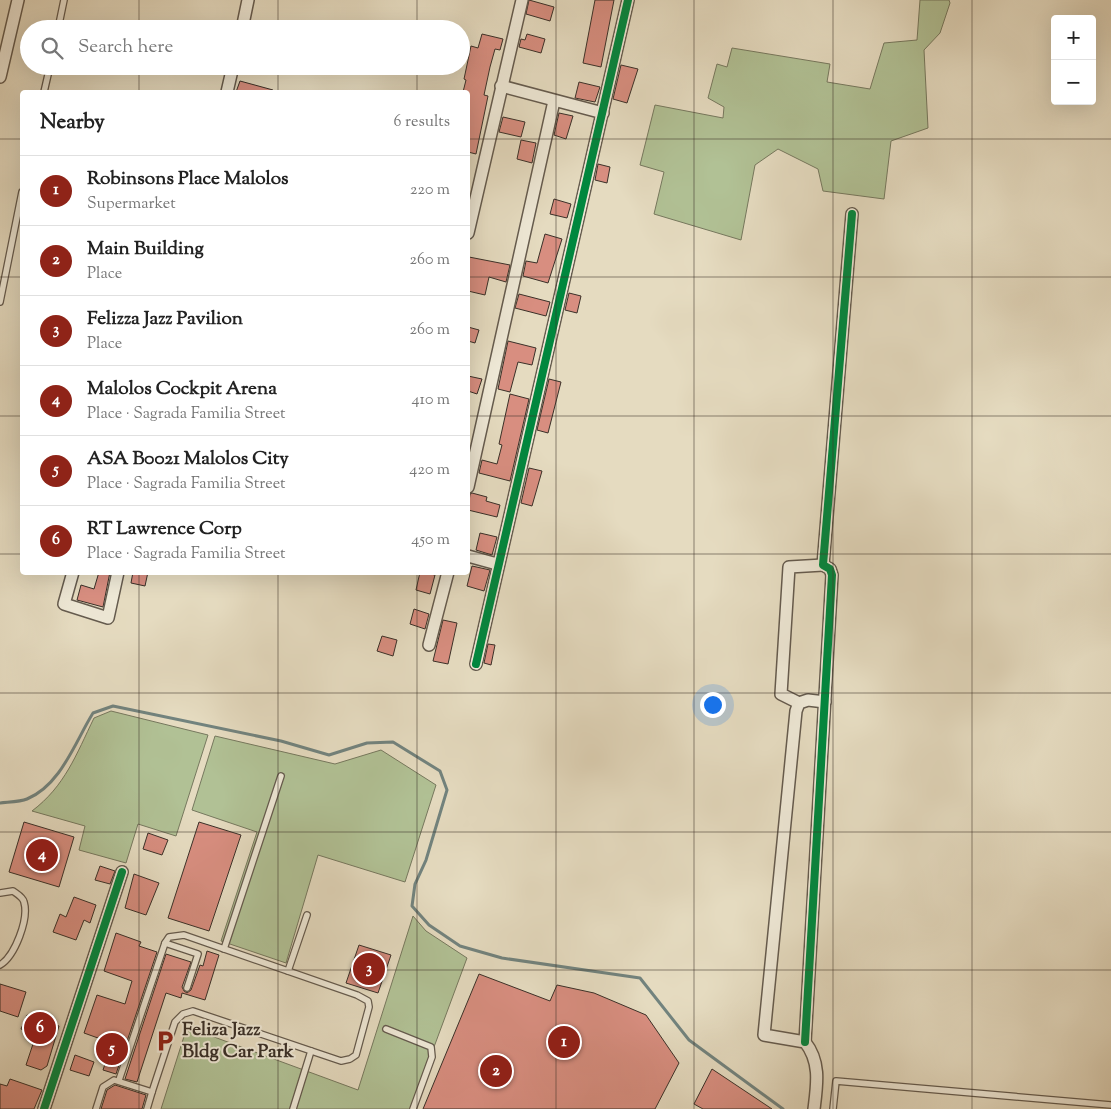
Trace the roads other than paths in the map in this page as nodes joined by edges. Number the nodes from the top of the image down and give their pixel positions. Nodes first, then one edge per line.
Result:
1 (18, 0) edge
2 (64, 0) edge
3 (248, 0) edge
4 (522, 0) edge
5 (628, 0) edge
6 (60, 20) edge
7 (244, 20) edge
8 (48, 75) edge
9 (231, 75) edge
10 (0, 77) edge
11 (501, 86) junction
12 (44, 90) edge
13 (227, 90) edge
14 (554, 101) junction
15 (603, 113) junction
16 (20, 202) edge
17 (852, 214) dead end
18 (470, 224) edge
19 (0, 302) edge
20 (470, 479) edge
21 (470, 557) edge
22 (498, 564) junction
23 (823, 565) junction
24 (72, 575) edge
25 (117, 575) edge
26 (447, 575) edge
27 (429, 646) dead end
28 (476, 664) dead end
29 (799, 702) junction
30 (826, 702) junction
31 (281, 776) dead end
32 (122, 872) dead end
33 (0, 893) edge
34 (307, 915) dead end
35 (165, 943) junction
36 (224, 949) junction
37 (0, 965) edge
38 (288, 971) junction
39 (187, 988) dead end
40 (386, 1029) dead end
41 (805, 1042) junction
42 (311, 1051) junction
43 (119, 1080) junction
44 (152, 1092) junction
45 (1111, 1105) edge
46 (814, 1108) edge
47 (44, 1109) edge
48 (96, 1109) edge
49 (147, 1109) edge
50 (292, 1109) edge
51 (413, 1109) edge
52 (833, 1109) edge

1 - 10 street
2 - 6 lane
3 - 7 street
4 - 11 street
5 - 15 street
8 - 12 lane
9 - 13 street
11 - 14 street
11 - 18 street
14 - 15 street
14 - 20 street
15 - 22 street
16 - 19 lane
17 - 23 street
21 - 22 street
22 - 28 street
23 - 29 street
23 - 30 street
24 - 25 street
26 - 27 street
29 - 30 street
29 - 41 street
30 - 41 street
31 - 36 lane
32 - 47 street
33 - 37 lane
34 - 38 lane
35 - 36 lane
35 - 39 lane
35 - 43 lane
36 - 38 lane
38 - 42 lane
40 - 51 lane
41 - 46 street
42 - 44 lane
42 - 50 lane
43 - 44 lane
43 - 48 lane
44 - 49 lane
45 - 52 lane

